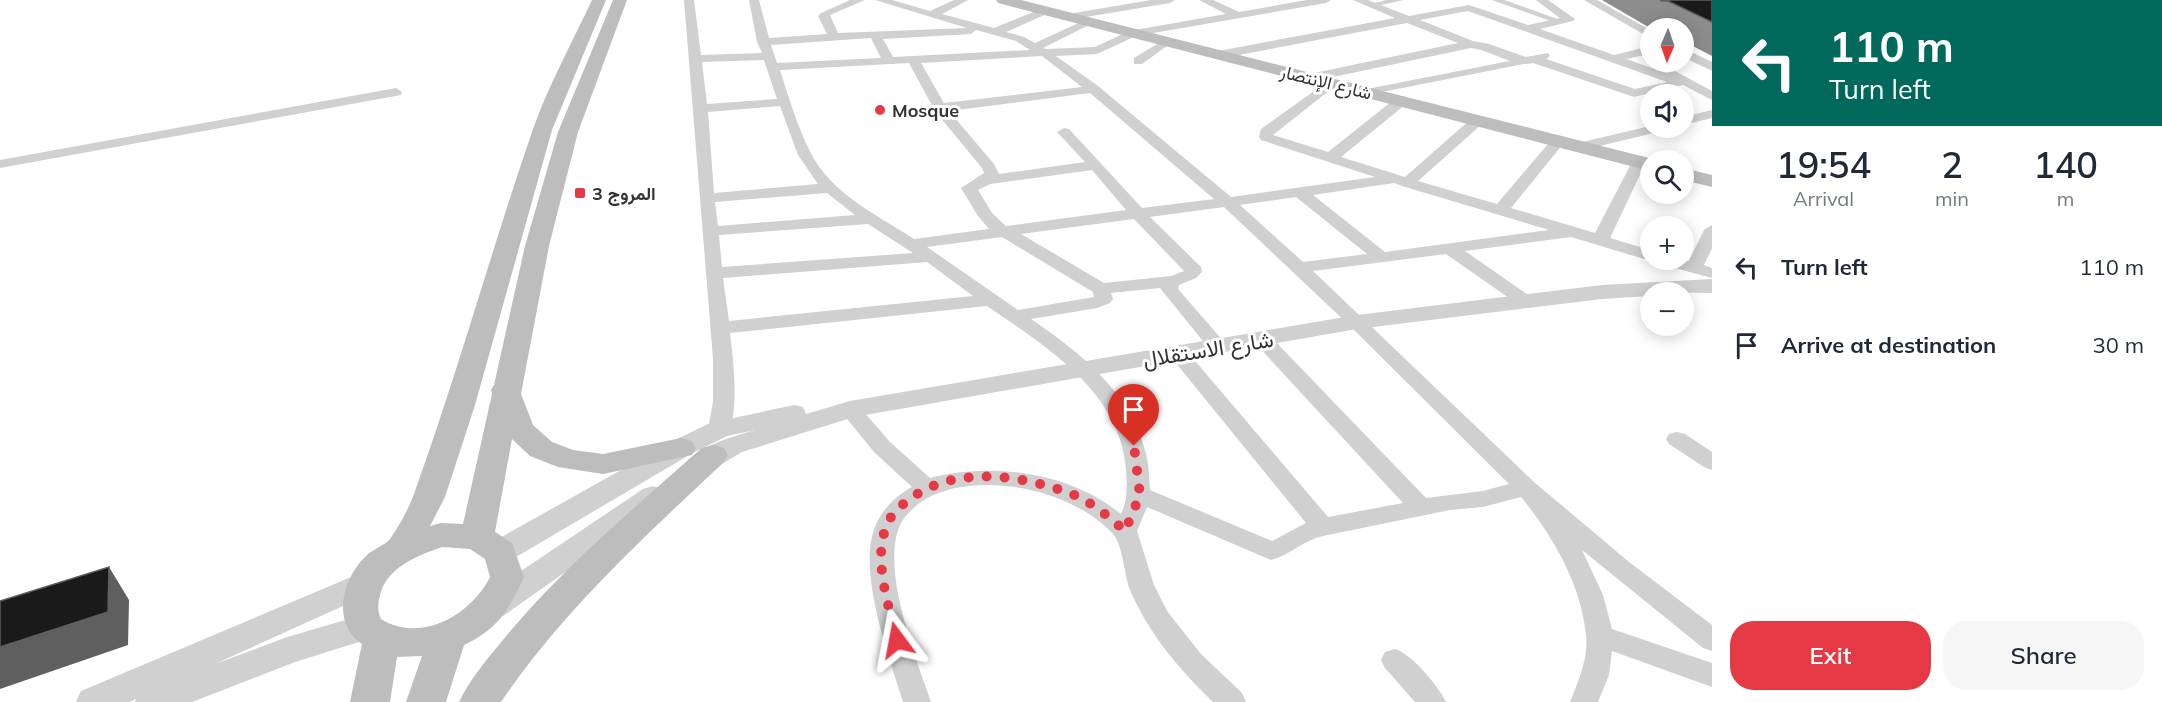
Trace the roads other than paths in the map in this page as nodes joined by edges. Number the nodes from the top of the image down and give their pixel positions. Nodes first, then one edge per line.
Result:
1 (599, 0) edge
2 (620, 0) edge
3 (689, 0) edge
4 (753, 0) edge
5 (860, 0) edge
6 (880, 0) edge
7 (963, 0) edge
8 (1003, 0) edge
9 (1170, 0) edge
10 (1204, 0) edge
11 (1284, 0) edge
12 (1326, 0) edge
13 (1358, 0) edge
14 (1400, 0) edge
15 (1496, 0) edge
16 (1541, 0) edge
17 (1589, 0) edge
18 (1296, 5) junction
19 (1372, 5) junction
20 (1045, 11) junction
21 (932, 14) junction
22 (1238, 15) junction
23 (1068, 17) junction
24 (1410, 20) junction
25 (1559, 21) junction
26 (1089, 22) junction
27 (1529, 28) junction
28 (1640, 29) edge
29 (991, 31) junction
30 (1133, 33) junction
31 (834, 36) junction
32 (877, 36) junction
33 (1167, 42) junction
34 (1471, 44) junction
35 (1585, 48) junction
36 (1041, 50) junction
37 (1640, 53) edge
38 (767, 55) junction
39 (1218, 55) junction
40 (1634, 55) junction
41 (1616, 58) junction
42 (1694, 58) edge
43 (696, 59) junction
44 (1529, 59) junction
45 (913, 60) junction
46 (889, 61) junction
47 (1138, 61) dead end
48 (1712, 67) edge
49 (1309, 78) junction
50 (1682, 82) junction
51 (1331, 83) junction
52 (1093, 89) junction
53 (396, 92) dead end
54 (1367, 92) junction
55 (1712, 96) edge
56 (1401, 101) junction
57 (784, 102) junction
58 (940, 108) junction
59 (701, 109) junction
60 (1712, 114) edge
61 (1694, 118) edge
62 (1477, 121) junction
63 (1064, 132) dead end
64 (1640, 132) edge
65 (1558, 141) junction
66 (1579, 147) junction
67 (1330, 158) junction
68 (1640, 163) edge
69 (0, 164) edge
70 (1096, 165) junction
71 (1640, 172) edge
72 (1694, 177) edge
73 (986, 180) junction
74 (1401, 181) junction
75 (1712, 181) edge
76 (830, 188) junction
77 (1301, 193) junction
78 (707, 198) junction
79 (1229, 203) junction
80 (1501, 210) junction
81 (1138, 214) junction
82 (869, 219) junction
83 (1712, 230) edge
84 (712, 231) junction
85 (1002, 231) junction
86 (1574, 232) junction
87 (1600, 240) junction
88 (912, 244) junction
89 (1449, 248) junction
90 (1640, 252) edge
91 (929, 256) junction
92 (1381, 257) junction
93 (1298, 268) junction
94 (1694, 268) joint
95 (714, 273) junction
96 (1712, 273) edge
97 (1171, 281) junction
98 (1712, 286) edge
99 (1101, 289) junction
100 (991, 300) junction
101 (1525, 301) junction
102 (1016, 316) junction
103 (1357, 322) junction
104 (720, 328) junction
105 (1263, 340) junction
106 (1218, 347) junction
107 (1178, 353) junction
108 (1087, 369) junction
109 (505, 390) junction
110 (848, 409) junction
111 (1677, 439) dead end
112 (704, 444) junction
113 (1712, 462) edge
114 (926, 487) junction
115 (1526, 488) junction
116 (1140, 495) junction
117 (1420, 507) junction
118 (1323, 527) junction
119 (1125, 531) junction
120 (489, 544) junction
121 (402, 548) junction
122 (363, 584) junction
123 (492, 607) junction
124 (374, 633) junction
125 (448, 636) junction
126 (1600, 636) junction
127 (1712, 640) edge
128 (1395, 660) dead end
129 (1712, 675) edge
130 (93, 702) edge
131 (152, 702) edge
132 (370, 702) edge
133 (426, 702) edge
134 (480, 702) edge
135 (917, 702) edge
136 (1232, 702) edge
137 (1432, 702) edge
138 (1584, 702) edge

1 - 121 main road
2 - 109 main road
3 - 43 street
4 - 38 street
5 - 31 street
6 - 21 street
7 - 21 street
8 - 20 main road, شارع الإنتصار
9 - 23 street
10 - 22 street
11 - 18 street
12 - 18 street
13 - 19 street
14 - 19 street
15 - 25 street
16 - 25 street
17 - 28 street
18 - 22 street
19 - 24 street
20 - 23 main road, شارع الإنتصار
20 - 29 street
21 - 29 street
22 - 30 street
23 - 26 main road, شارع الإنتصار
24 - 27 street
24 - 34 street
24 - 39 street
25 - 27 street
26 - 30 main road, شارع الإنتصار
26 - 36 street
27 - 35 street
29 - 32 street
29 - 36 street
30 - 33 main road, شارع الإنتصار
30 - 36 street
31 - 32 street
31 - 38 street
32 - 46 street
33 - 39 main road, شارع الإنتصار
33 - 47 street
34 - 44 street
34 - 49 street
35 - 41 street
35 - 44 street
36 - 45 street
36 - 52 street
37 - 40 street
38 - 43 street
38 - 46 street
38 - 57 street
39 - 49 main road, شارع الإنتصار
40 - 41 street
40 - 50 street
41 - 50 street
42 - 48 street
43 - 59 street
44 - 50 street
44 - 54 street
45 - 46 street
45 - 58 street
49 - 51 main road, شارع الإنتصار
50 - 55 street
51 - 54 main road, شارع الإنتصار
51 - 67 street
52 - 58 street
52 - 79 street
53 - 69 street
54 - 56 main road, شارع الإنتصار
56 - 62 main road, شارع الإنتصار
56 - 67 street
57 - 59 street
57 - 76 street
58 - 73 street
59 - 78 street
60 - 61 street
62 - 65 main road, شارع الإنتصار
62 - 74 street
63 - 70 street
64 - 66 street
65 - 66 main road, شارع الإنتصار
65 - 80 street
66 - 68 main road, شارع الإنتصار
67 - 74 street
70 - 73 street
70 - 81 street
71 - 87 street
72 - 75 main road
73 - 85 street
74 - 77 street
74 - 80 street
76 - 78 street
76 - 82 street
77 - 79 street
77 - 92 street
78 - 84 street
79 - 81 street
79 - 93 street
80 - 86 street
81 - 85 street
81 - 97 street
82 - 84 street
82 - 88 street
83 - 94 street
84 - 95 street
85 - 88 street
85 - 99 street
86 - 87 street
86 - 89 street
87 - 90 street
88 - 91 street
89 - 92 street
89 - 101 street
91 - 95 street
91 - 100 street
92 - 93 street
93 - 103 street
94 - 96 street
95 - 104 street
97 - 99 street
97 - 106 street
98 - 101 street, شارع الاستقلال
99 - 102 street
100 - 102 street
100 - 104 street
101 - 103 street, شارع الاستقلال
102 - 108 street
103 - 105 street, شارع الاستقلال
103 - 115 street
104 - 112 street
105 - 106 street, شارع الاستقلال
105 - 117 street
106 - 107 street, شارع الاستقلال
107 - 108 street, شارع الاستقلال
107 - 118 street
108 - 110 street, شارع الاستقلال
108 - 116 street
109 - 112 main road
109 - 120 main road
110 - 112 street, شارع الاستقلال
110 - 114 street
111 - 113 street
112 - 120 street
112 - 123 street
112 - 134 main road
114 - 119 street
114 - 135 street
115 - 117 street
115 - 126 street
115 - 127 street
116 - 118 street
116 - 119 street
117 - 118 street
119 - 136 street
120 - 121 main road
120 - 123 main road
121 - 122 main road
122 - 124 main road
122 - 130 street
123 - 125 main road
124 - 125 main road
124 - 131 street
124 - 132 main road
125 - 133 main road
126 - 129 street
126 - 138 street
128 - 137 street

